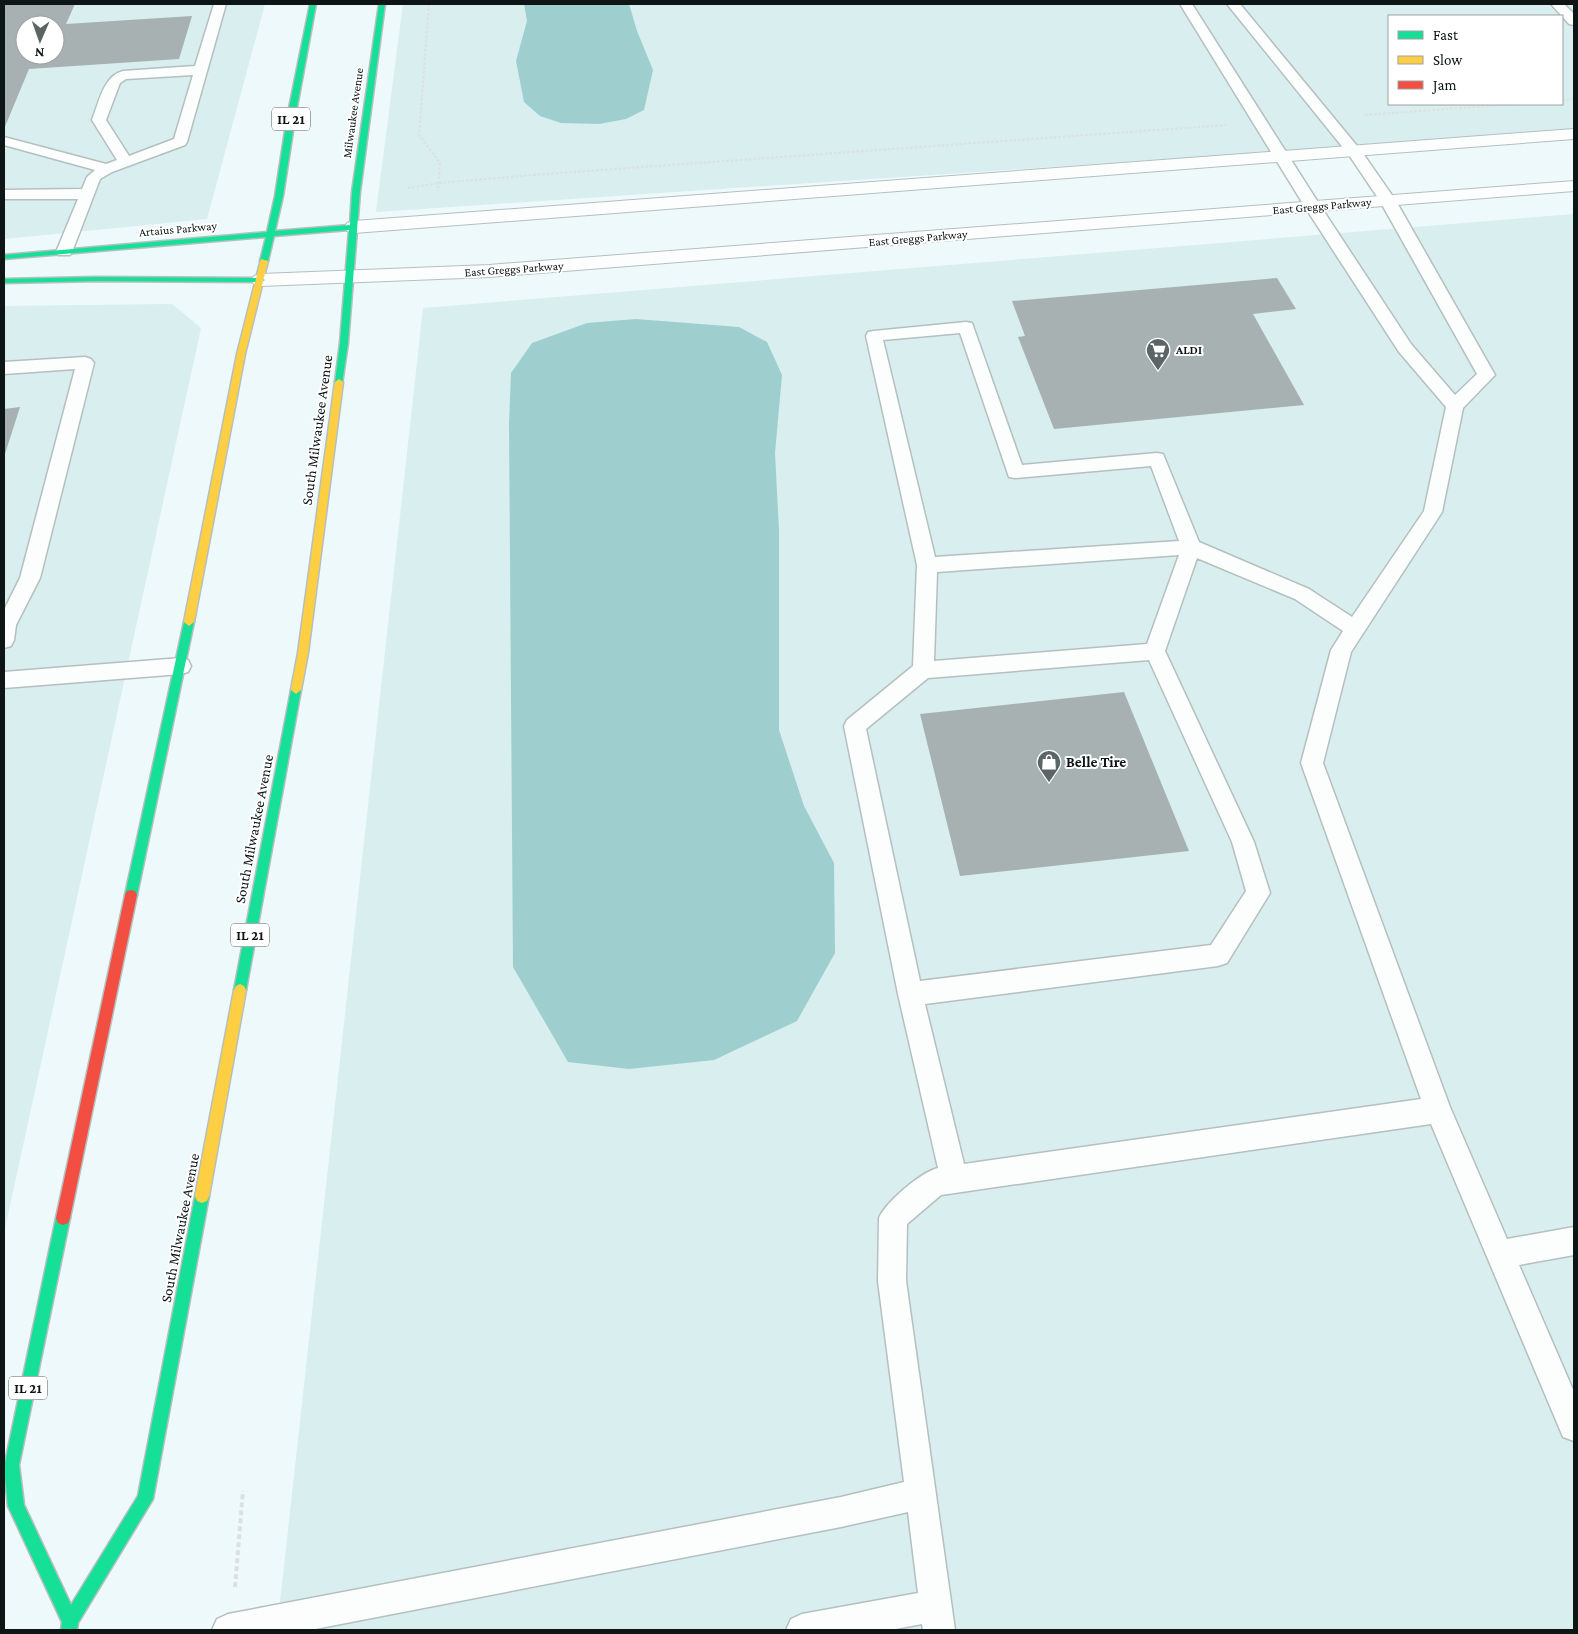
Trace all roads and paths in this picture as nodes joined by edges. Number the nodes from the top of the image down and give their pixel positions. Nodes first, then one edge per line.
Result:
1 (220, 4) edge
2 (313, 4) edge
3 (382, 4) edge
4 (429, 4) edge
5 (1186, 4) edge
6 (1233, 4) edge
7 (1558, 4) edge
8 (1574, 20) edge
9 (201, 70) junction
10 (1502, 105) edge
11 (1363, 115) dead end
12 (1228, 125) dead end
13 (1574, 134) edge
14 (4, 141) edge
15 (1355, 152) junction
16 (1283, 157) junction
17 (125, 162) junction
18 (107, 169) junction
19 (439, 183) junction
20 (1574, 186) edge
21 (408, 188) dead end
22 (4, 194) edge
23 (87, 194) junction
24 (1388, 201) junction
25 (1313, 207) junction
26 (354, 227) junction
27 (269, 235) junction
28 (64, 252) junction
29 (4, 257) edge
30 (350, 276) junction
31 (261, 280) junction
32 (4, 281) edge
33 (4, 368) edge
34 (1455, 406) junction
35 (1191, 547) junction
36 (927, 565) junction
37 (11, 603) edge
38 (1355, 629) junction
39 (4, 640) edge
40 (1155, 651) junction
41 (181, 666) junction
42 (923, 670) junction
43 (4, 680) edge
44 (910, 994) junction
45 (1438, 1110) junction
46 (954, 1179) junction
47 (1574, 1241) edge
48 (1500, 1254) junction
49 (1574, 1426) edge
50 (243, 1491) dead end
51 (920, 1494) junction
52 (937, 1618) edge
53 (70, 1626) edge
54 (229, 1630) edge
55 (802, 1630) edge

1 - 9 lane
2 - 27 main road, IL 21
3 - 26 main road, Milwaukee Avenue / IL 21
4 - 19 path
5 - 16 lane
6 - 15 lane
7 - 8 lane
9 - 17 lane
9 - 17 lane
10 - 11 path
12 - 19 path
13 - 15 street
14 - 18 lane
15 - 16 street
15 - 24 lane
16 - 25 lane
16 - 26 street
17 - 18 lane
18 - 23 lane
19 - 21 path
20 - 24 street, East Greggs Parkway
22 - 23 lane
23 - 28 lane
24 - 25 street, East Greggs Parkway
24 - 34 lane
25 - 30 street, East Greggs Parkway
25 - 34 lane
26 - 27 main road, Artaius Parkway
26 - 30 main road, South Milwaukee Avenue / IL 21
27 - 28 main road, Artaius Parkway
27 - 31 main road, South Milwaukee Avenue / IL 21
28 - 29 main road, Artaius Parkway
30 - 31 street, East Greggs Parkway
30 - 53 main road, South Milwaukee Avenue / IL 21
31 - 32 main road
31 - 41 main road, South Milwaukee Avenue / IL 21
33 - 37 lane
34 - 38 lane
35 - 36 lane
35 - 36 lane
35 - 38 lane
35 - 40 lane
36 - 42 lane
37 - 39 lane
38 - 45 lane
40 - 42 lane
40 - 44 lane
41 - 43 lane
41 - 53 main road, South Milwaukee Avenue / IL 21
42 - 44 lane
44 - 46 lane
45 - 46 lane
45 - 48 lane
46 - 51 lane
47 - 48 lane
48 - 49 lane
50 - 54 path
51 - 52 lane
51 - 54 lane
52 - 55 lane

